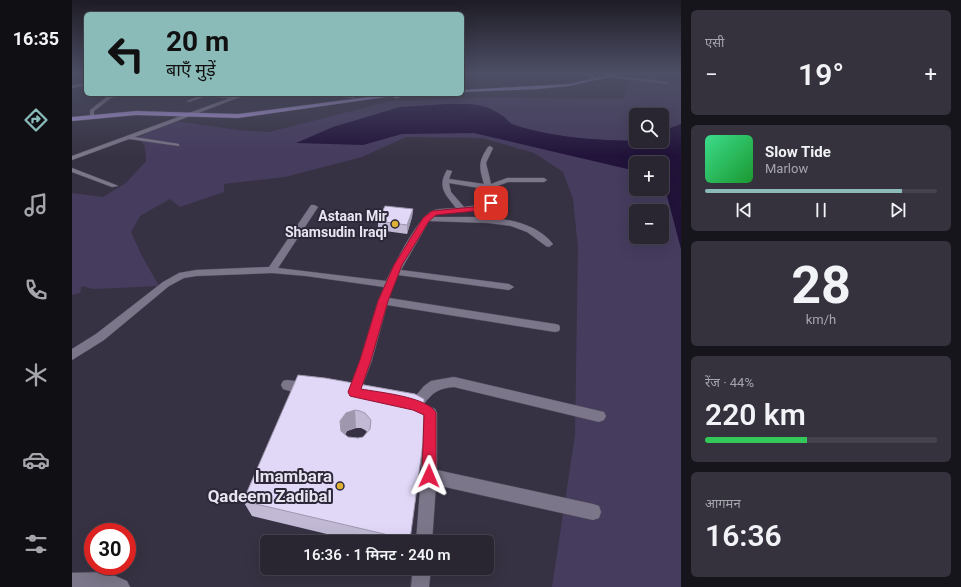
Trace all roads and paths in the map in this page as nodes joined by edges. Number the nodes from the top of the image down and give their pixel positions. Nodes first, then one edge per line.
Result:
1 (104, 101) edge
2 (227, 101) edge
3 (336, 101) edge
4 (92, 116) junction
5 (189, 116) junction
6 (72, 119) edge
7 (129, 137) junction
8 (177, 145) dead end
9 (490, 148) dead end
10 (72, 158) edge
11 (72, 170) edge
12 (449, 172) dead end
13 (445, 180) junction
14 (544, 180) dead end
15 (114, 186) dead end
16 (488, 187) junction
17 (314, 207) dead end
18 (462, 210) junction
19 (426, 219) junction
20 (549, 244) dead end
21 (272, 270) junction
22 (395, 272) junction
23 (390, 285) junction
24 (509, 287) dead end
25 (383, 301) junction
26 (555, 328) dead end
27 (72, 355) edge
28 (287, 385) dead end
29 (317, 388) edge
30 (339, 391) edge
31 (401, 402) edge
32 (416, 405) junction
33 (599, 416) dead end
34 (429, 476) junction
35 (593, 512) dead end
36 (425, 535) edge
37 (421, 575) edge
38 (72, 582) edge
39 (121, 587) edge
40 (420, 587) edge

1 - 4 street
2 - 5 street
3 - 5 main road
4 - 5 main road
4 - 6 main road
5 - 7 street
7 - 8 street
7 - 10 street
9 - 16 street
11 - 15 street
12 - 13 street
13 - 16 street
13 - 18 street
14 - 16 street
16 - 18 street
17 - 21 street
18 - 19 street
19 - 20 street
19 - 22 street
21 - 23 street
21 - 27 street
22 - 23 street
22 - 24 street
23 - 25 street
25 - 26 street
25 - 30 street
28 - 29 street
31 - 32 street
32 - 33 street
32 - 34 street
34 - 35 street
34 - 36 street
37 - 40 street
38 - 39 street

